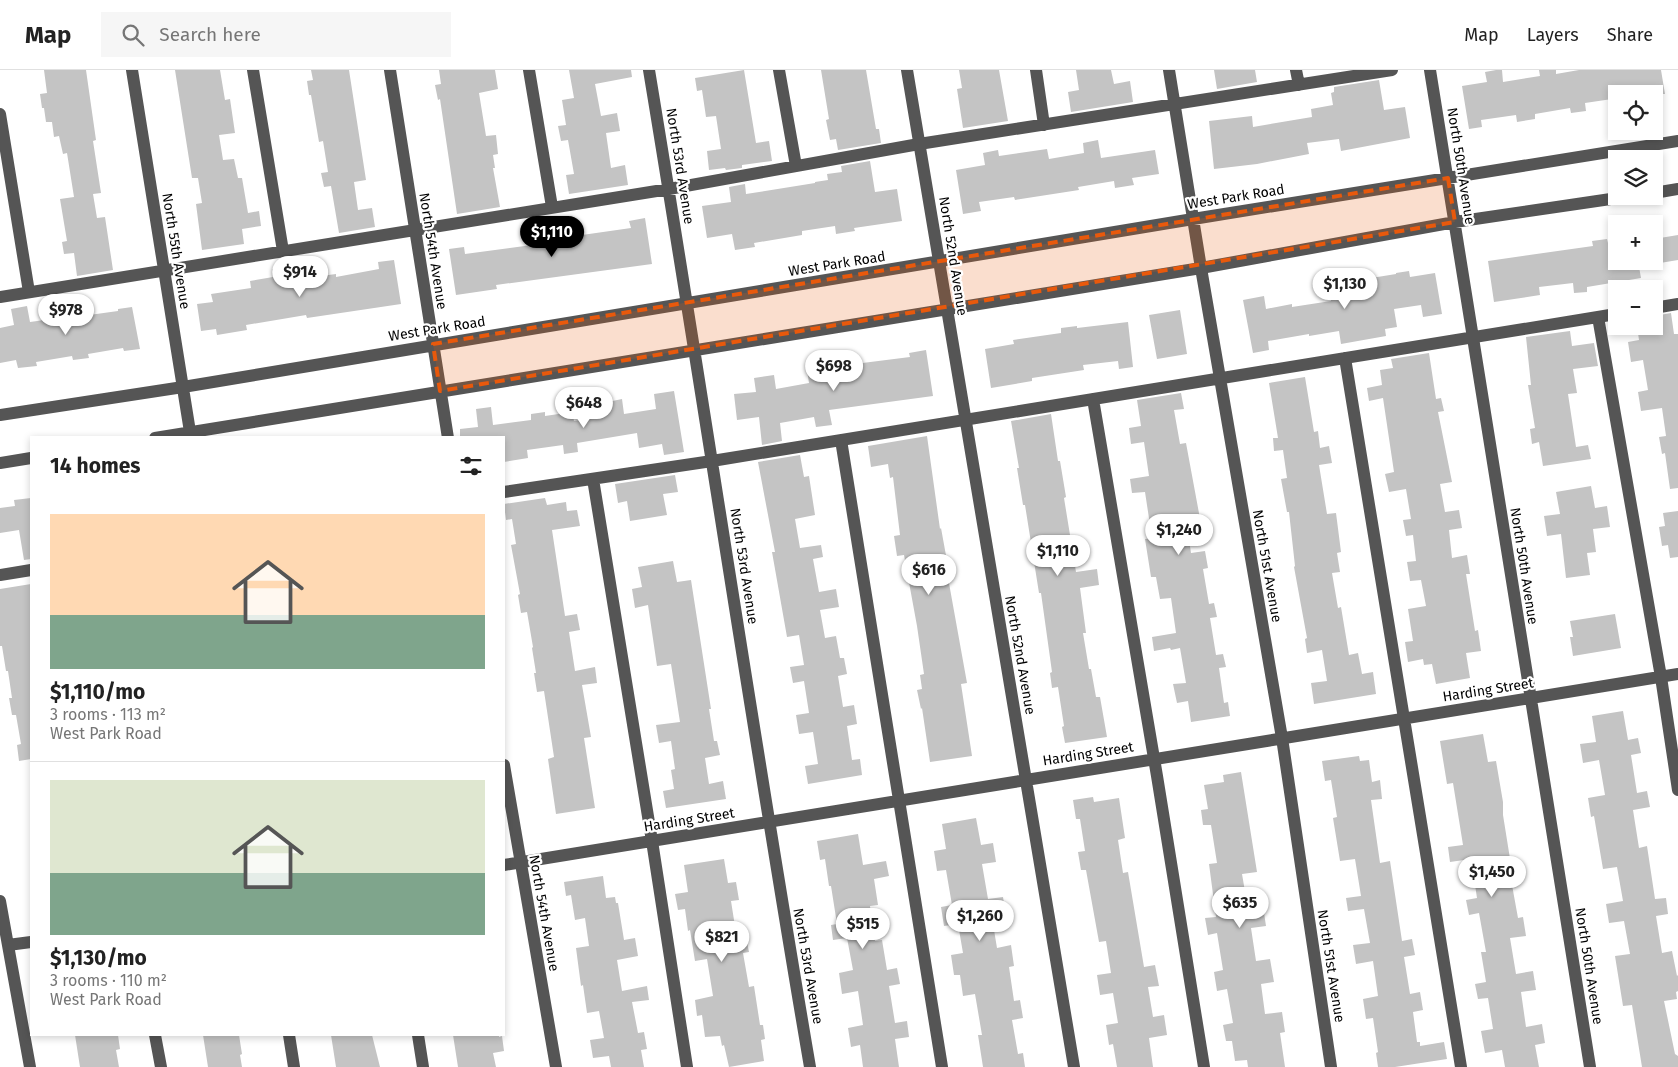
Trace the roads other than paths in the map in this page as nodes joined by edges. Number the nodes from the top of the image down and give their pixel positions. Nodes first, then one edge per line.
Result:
1 (132, 70) edge
2 (253, 70) edge
3 (390, 70) edge
4 (529, 70) edge
5 (649, 70) edge
6 (779, 70) edge
7 (907, 70) edge
8 (1036, 70) edge
9 (1169, 70) edge
10 (1296, 70) edge
11 (1392, 70) edge
12 (1430, 70) edge
13 (1299, 84) junction
14 (1174, 104) junction
15 (0, 114) edge
16 (1044, 124) junction
17 (1678, 142) edge
18 (919, 144) junction
19 (796, 166) junction
20 (1448, 178) junction
21 (669, 189) junction
22 (1678, 189) edge
23 (1663, 192) edge
24 (1608, 199) edge
25 (552, 207) junction
26 (1193, 220) junction
27 (1454, 222) junction
28 (415, 230) junction
29 (283, 251) junction
30 (939, 262) junction
31 (1201, 268) junction
32 (164, 271) junction
33 (29, 292) junction
34 (0, 297) edge
35 (688, 303) junction
36 (1678, 304) edge
37 (1663, 306) edge
38 (946, 308) junction
39 (1608, 315) edge
40 (1598, 317) junction
41 (1473, 338) junction
42 (433, 344) junction
43 (695, 350) junction
44 (1345, 358) junction
45 (1220, 378) junction
46 (183, 387) junction
47 (440, 391) junction
48 (1093, 398) junction
49 (0, 415) edge
50 (965, 419) junction
51 (190, 435) edge
52 (448, 436) edge
53 (841, 440) junction
54 (30, 458) edge
55 (712, 461) junction
56 (0, 463) edge
57 (593, 479) junction
58 (505, 492) edge
59 (30, 570) edge
60 (0, 575) edge
61 (1678, 674) edge
62 (1660, 677) junction
63 (1530, 698) junction
64 (1404, 719) junction
65 (1282, 738) junction
66 (1154, 759) junction
67 (505, 771) edge
68 (1026, 779) junction
69 (1678, 790) edge
70 (899, 800) junction
71 (768, 822) junction
72 (652, 841) junction
73 (520, 863) junction
74 (505, 866) edge
75 (0, 901) edge
76 (30, 942) edge
77 (8, 945) junction
78 (155, 1036) edge
79 (289, 1036) edge
80 (418, 1036) edge
81 (30, 1067) edge
82 (160, 1067) edge
83 (294, 1067) edge
84 (423, 1067) edge
85 (556, 1067) edge
86 (687, 1067) edge
87 (810, 1067) edge
88 (942, 1067) edge
89 (1074, 1067) edge
90 (1204, 1067) edge
91 (1332, 1067) edge
92 (1461, 1067) edge
93 (1590, 1067) edge

1 - 32 street, North 55th Avenue
2 - 29 street
3 - 28 street, North 54th Avenue
4 - 25 street
5 - 21 street, North 53rd Avenue
6 - 19 street
7 - 18 street, North 52nd Avenue
8 - 16 street
9 - 14 street, North 51st Avenue
10 - 13 street
11 - 13 street
12 - 20 street, North 50th Avenue
13 - 14 street
14 - 16 street
14 - 26 street, North 51st Avenue
15 - 33 street
16 - 18 street
17 - 20 street, West Park Road
18 - 19 street
18 - 30 street, North 52nd Avenue
19 - 21 street
20 - 26 street, West Park Road
20 - 27 street, North 50th Avenue
21 - 25 street
21 - 35 street, North 53rd Avenue
22 - 23 street
24 - 27 street
25 - 28 street
26 - 30 street, West Park Road
26 - 31 street, North 51st Avenue
27 - 31 street
27 - 41 street, North 50th Avenue
28 - 29 street
28 - 42 street, North 54th Avenue
29 - 32 street
30 - 35 street, West Park Road
30 - 38 street, North 52nd Avenue
31 - 38 street
31 - 45 street, North 51st Avenue
32 - 33 street
32 - 46 street, North 55th Avenue
33 - 34 street
35 - 42 street, West Park Road
35 - 43 street, North 53rd Avenue
36 - 37 street
38 - 43 street
38 - 50 street, North 52nd Avenue
39 - 40 street
40 - 41 street
40 - 62 street
41 - 44 street
41 - 63 street, North 50th Avenue
42 - 46 street, West Park Road
42 - 47 street, North 54th Avenue
43 - 47 street
43 - 55 street, North 53rd Avenue
44 - 45 street
44 - 64 street
45 - 48 street
45 - 65 street, North 51st Avenue
46 - 49 street, West Park Road
46 - 51 street, North 55th Avenue
47 - 51 street
47 - 52 street, North 54th Avenue
48 - 50 street
48 - 66 street
50 - 53 street
50 - 68 street, North 52nd Avenue
53 - 55 street
53 - 70 street
54 - 56 street
55 - 57 street
55 - 71 street, North 53rd Avenue
57 - 58 street
57 - 72 street
59 - 60 street
61 - 62 street, Harding Street
62 - 63 street, Harding Street
62 - 69 street
63 - 64 street, Harding Street
63 - 93 street, North 50th Avenue
64 - 65 street, Harding Street
64 - 92 street
65 - 66 street, Harding Street
65 - 91 street, North 51st Avenue
66 - 68 street, Harding Street
66 - 90 street
67 - 73 street, North 54th Avenue
68 - 70 street, Harding Street
68 - 89 street, North 52nd Avenue
70 - 71 street, Harding Street
70 - 88 street
71 - 72 street, Harding Street
71 - 87 street, North 53rd Avenue
72 - 73 street, Harding Street
72 - 86 street
73 - 74 street, Harding Street
73 - 85 street, North 54th Avenue
75 - 77 street
76 - 77 street
77 - 81 street
78 - 82 street
79 - 83 street
80 - 84 street

